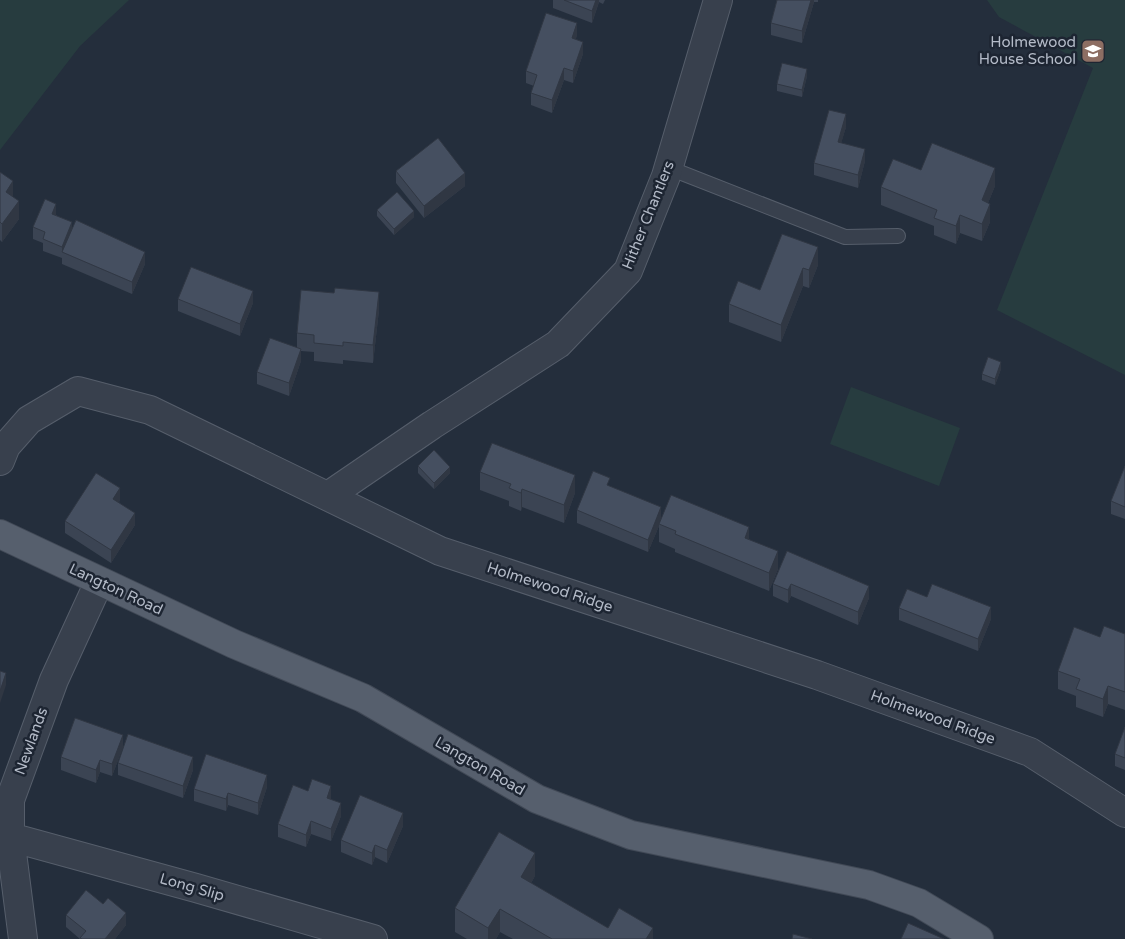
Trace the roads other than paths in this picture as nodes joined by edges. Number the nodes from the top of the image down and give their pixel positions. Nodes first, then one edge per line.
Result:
1 (718, 0) edge
2 (668, 168) junction
3 (898, 236) dead end
4 (0, 461) edge
5 (328, 496) junction
6 (0, 534) edge
7 (99, 582) junction
8 (5, 799) edge
9 (1125, 813) edge
10 (10, 837) junction
11 (23, 939) edge
12 (372, 939) edge
13 (979, 939) edge

1 - 2 street, Hither Chantlers
2 - 3 lane
2 - 5 street, Hither Chantlers
4 - 5 street, Holmewood Ridge
5 - 9 street, Holmewood Ridge
6 - 7 main road, Langton Road
7 - 8 street, Newlands
7 - 13 main road, Langton Road
8 - 10 street, Newlands
10 - 11 street, Newlands
10 - 12 street, Long Slip

